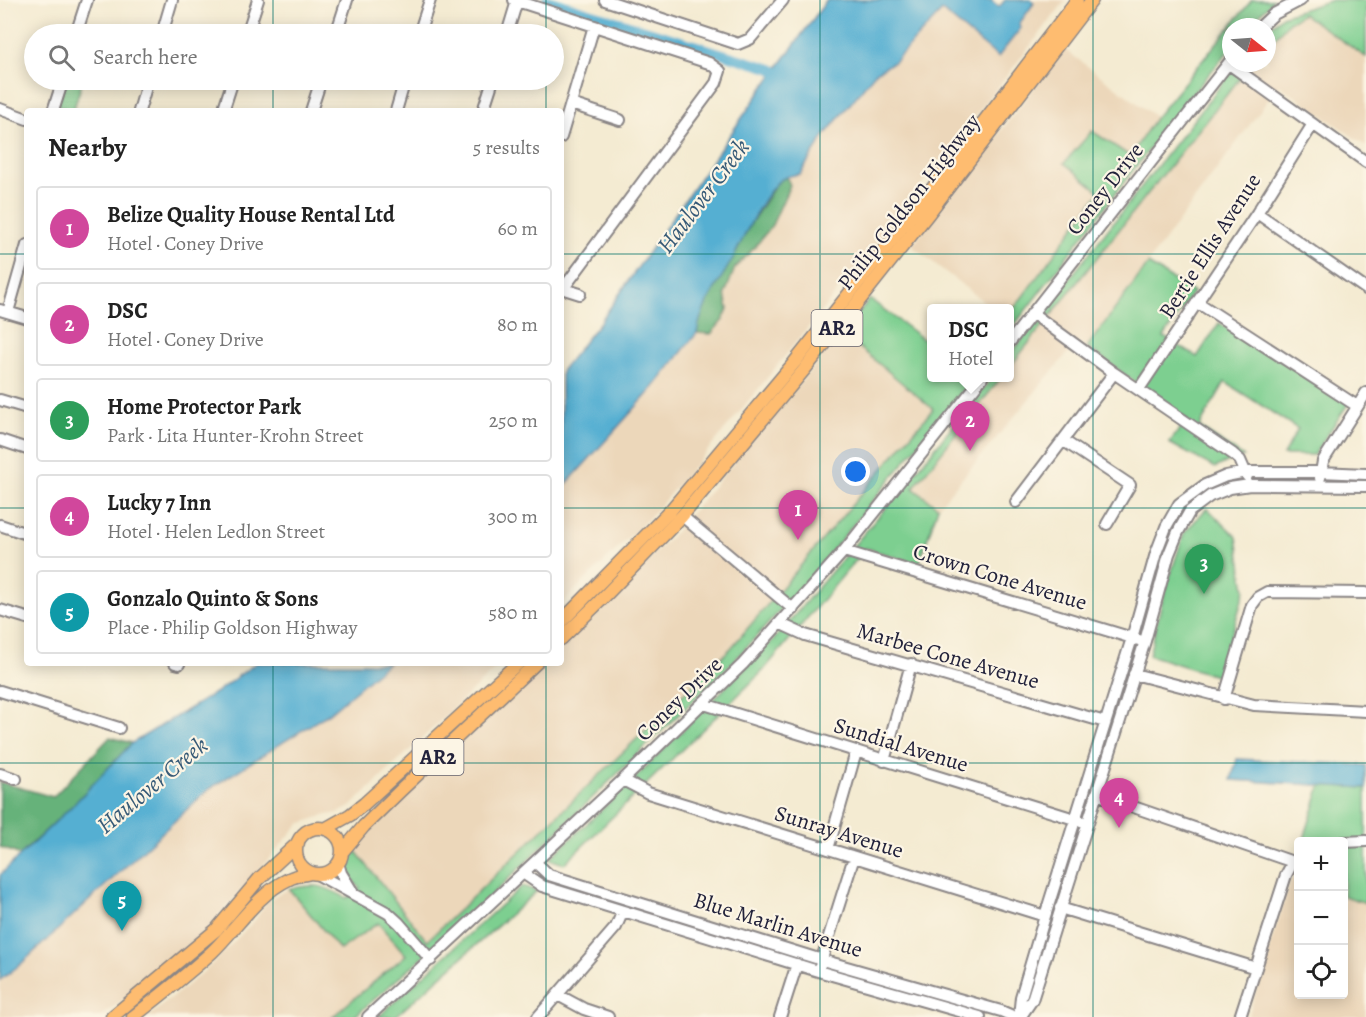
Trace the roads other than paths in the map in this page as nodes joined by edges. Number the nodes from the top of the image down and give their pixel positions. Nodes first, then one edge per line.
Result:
1 (87, 0) edge
2 (172, 0) edge
3 (258, 0) edge
4 (346, 0) edge
5 (430, 0) edge
6 (604, 0) edge
7 (783, 0) edge
8 (1077, 0) edge
9 (1092, 0) edge
10 (1301, 0) edge
11 (516, 1) edge
12 (1270, 18) edge
13 (79, 24) edge
14 (165, 24) edge
15 (250, 24) edge
16 (339, 24) edge
17 (422, 24) edge
18 (510, 24) edge
19 (594, 26) junction
20 (1222, 72) edge
21 (1243, 72) edge
22 (60, 90) edge
23 (145, 90) edge
24 (230, 90) edge
25 (318, 90) edge
26 (402, 90) edge
27 (490, 90) edge
28 (571, 104) junction
29 (54, 108) edge
30 (140, 108) edge
31 (224, 108) edge
32 (312, 108) edge
33 (397, 108) edge
34 (484, 108) edge
35 (0, 109) edge
36 (24, 118) edge
37 (620, 120) dead end
38 (1313, 124) junction
39 (564, 127) edge
40 (1366, 162) edge
41 (1257, 213) junction
42 (24, 254) edge
43 (564, 285) edge
44 (564, 289) edge
45 (1366, 289) edge
46 (580, 294) dead end
47 (1197, 302) junction
48 (4, 311) edge
49 (1032, 313) junction
50 (24, 317) edge
51 (1014, 336) edge
52 (1114, 373) junction
53 (979, 382) edge
54 (1139, 390) junction
55 (1366, 393) edge
56 (0, 399) edge
57 (1357, 406) junction
58 (24, 407) edge
59 (0, 440) edge
60 (1064, 441) junction
61 (24, 448) edge
62 (1246, 472) junction
63 (1320, 472) junction
64 (1366, 474) edge
65 (1250, 485) junction
66 (1319, 485) junction
67 (1366, 486) edge
68 (1016, 502) dead end
69 (682, 516) junction
70 (1107, 524) dead end
71 (0, 525) edge
72 (24, 533) edge
73 (844, 551) junction
74 (1366, 593) edge
75 (794, 609) junction
76 (0, 610) edge
77 (24, 616) edge
78 (564, 619) edge
79 (781, 624) junction
80 (564, 636) edge
81 (1132, 638) junction
82 (1145, 641) junction
83 (911, 664) junction
84 (515, 666) edge
85 (533, 666) edge
86 (1134, 674) junction
87 (0, 691) edge
88 (1224, 699) junction
89 (704, 704) junction
90 (1366, 711) edge
91 (1105, 722) junction
92 (119, 728) dead end
93 (856, 752) junction
94 (884, 761) junction
95 (0, 774) edge
96 (16, 778) dead end
97 (623, 780) junction
98 (1096, 794) junction
99 (1075, 819) junction
100 (1087, 823) junction
101 (325, 829) junction
102 (1366, 841) edge
103 (1348, 842) edge
104 (298, 843) junction
105 (828, 849) junction
106 (854, 857) junction
107 (340, 858) junction
108 (1294, 861) edge
109 (535, 862) junction
110 (1294, 865) edge
111 (314, 873) junction
112 (524, 873) junction
113 (352, 892) junction
114 (1060, 908) junction
115 (623, 911) junction
116 (1045, 916) junction
117 (431, 960) junction
118 (822, 960) junction
119 (797, 964) junction
120 (1256, 968) junction
121 (818, 971) junction
122 (558, 995) junction
123 (1027, 999) junction
124 (112, 1017) edge
125 (133, 1017) edge
126 (368, 1017) edge
127 (538, 1017) edge
128 (608, 1017) edge
129 (780, 1017) edge
130 (980, 1017) edge
131 (1018, 1017) edge
132 (1240, 1017) edge

1 - 13 street
2 - 14 street
3 - 15 street
4 - 16 street
5 - 17 street
6 - 7 street
8 - 78 main road, Philip Goldson Highway / AR2
9 - 69 main road, Philip Goldson Highway / AR2
10 - 12 street
11 - 18 street
11 - 19 street
19 - 28 street
19 - 43 street
20 - 49 street, Coney Drive
21 - 38 street
22 - 29 street
23 - 30 street
24 - 31 street
25 - 32 street
26 - 33 street
27 - 34 street
28 - 37 street
28 - 39 street
35 - 36 street
38 - 40 street
38 - 41 street, Bertie Ellis Avenue
41 - 45 street
41 - 47 street, Bertie Ellis Avenue
42 - 48 street
44 - 46 street
47 - 54 street, Bertie Ellis Avenue
47 - 57 street
48 - 50 street
49 - 51 street, Coney Drive
49 - 52 street
52 - 54 street
52 - 60 street
53 - 73 street, Coney Drive
54 - 62 street
55 - 57 street
56 - 58 street
57 - 63 street
59 - 61 street
60 - 68 street
60 - 70 street
62 - 63 street
62 - 65 street
62 - 81 street
63 - 64 street
63 - 66 street
65 - 66 street
65 - 82 street
66 - 67 street
69 - 75 street
69 - 80 main road, Philip Goldson Highway / AR2
71 - 72 street
73 - 75 street, Coney Drive
73 - 81 street, Crown Cone Avenue
74 - 88 street
75 - 79 street, Coney Drive
76 - 77 street
79 - 83 street, Marbee Cone Avenue
79 - 89 street, Coney Drive
81 - 82 street, Crown Cone Avenue
81 - 91 street
82 - 86 street
83 - 91 street, Marbee Cone Avenue
83 - 94 street
84 - 101 main road, AR2
85 - 107 main road, AR2
86 - 88 street
86 - 98 street
87 - 92 street
88 - 90 street
89 - 93 street, Sundial Avenue
89 - 97 street, Coney Drive
91 - 99 street
93 - 94 street, Sundial Avenue
93 - 105 street
94 - 99 street, Sundial Avenue
95 - 96 street
97 - 105 street, Sunray Avenue
97 - 109 street, Coney Drive
98 - 100 street
98 - 108 street
99 - 100 street, Sundial Avenue
99 - 116 street
100 - 114 street
101 - 104 main road
101 - 107 main road
102 - 103 street
104 - 111 main road
104 - 124 main road
105 - 106 street, Sunray Avenue
106 - 116 street, Sunray Avenue
106 - 118 street
107 - 111 main road
107 - 113 street
109 - 112 street, Coney Drive
109 - 118 street, Blue Marlin Avenue
110 - 120 street
111 - 113 street
111 - 125 main road
112 - 115 street, Blue Marlin Avenue
112 - 117 street, Coney Drive
113 - 117 street
114 - 120 street
114 - 123 street
115 - 119 street, Blue Marlin Avenue
115 - 122 street
116 - 123 street
117 - 126 street, Coney Drive
118 - 121 street
118 - 131 street, Blue Marlin Avenue
119 - 121 street, Blue Marlin Avenue
119 - 129 street
120 - 132 street
121 - 130 street, Blue Marlin Avenue
122 - 127 street
122 - 128 street
123 - 131 street

